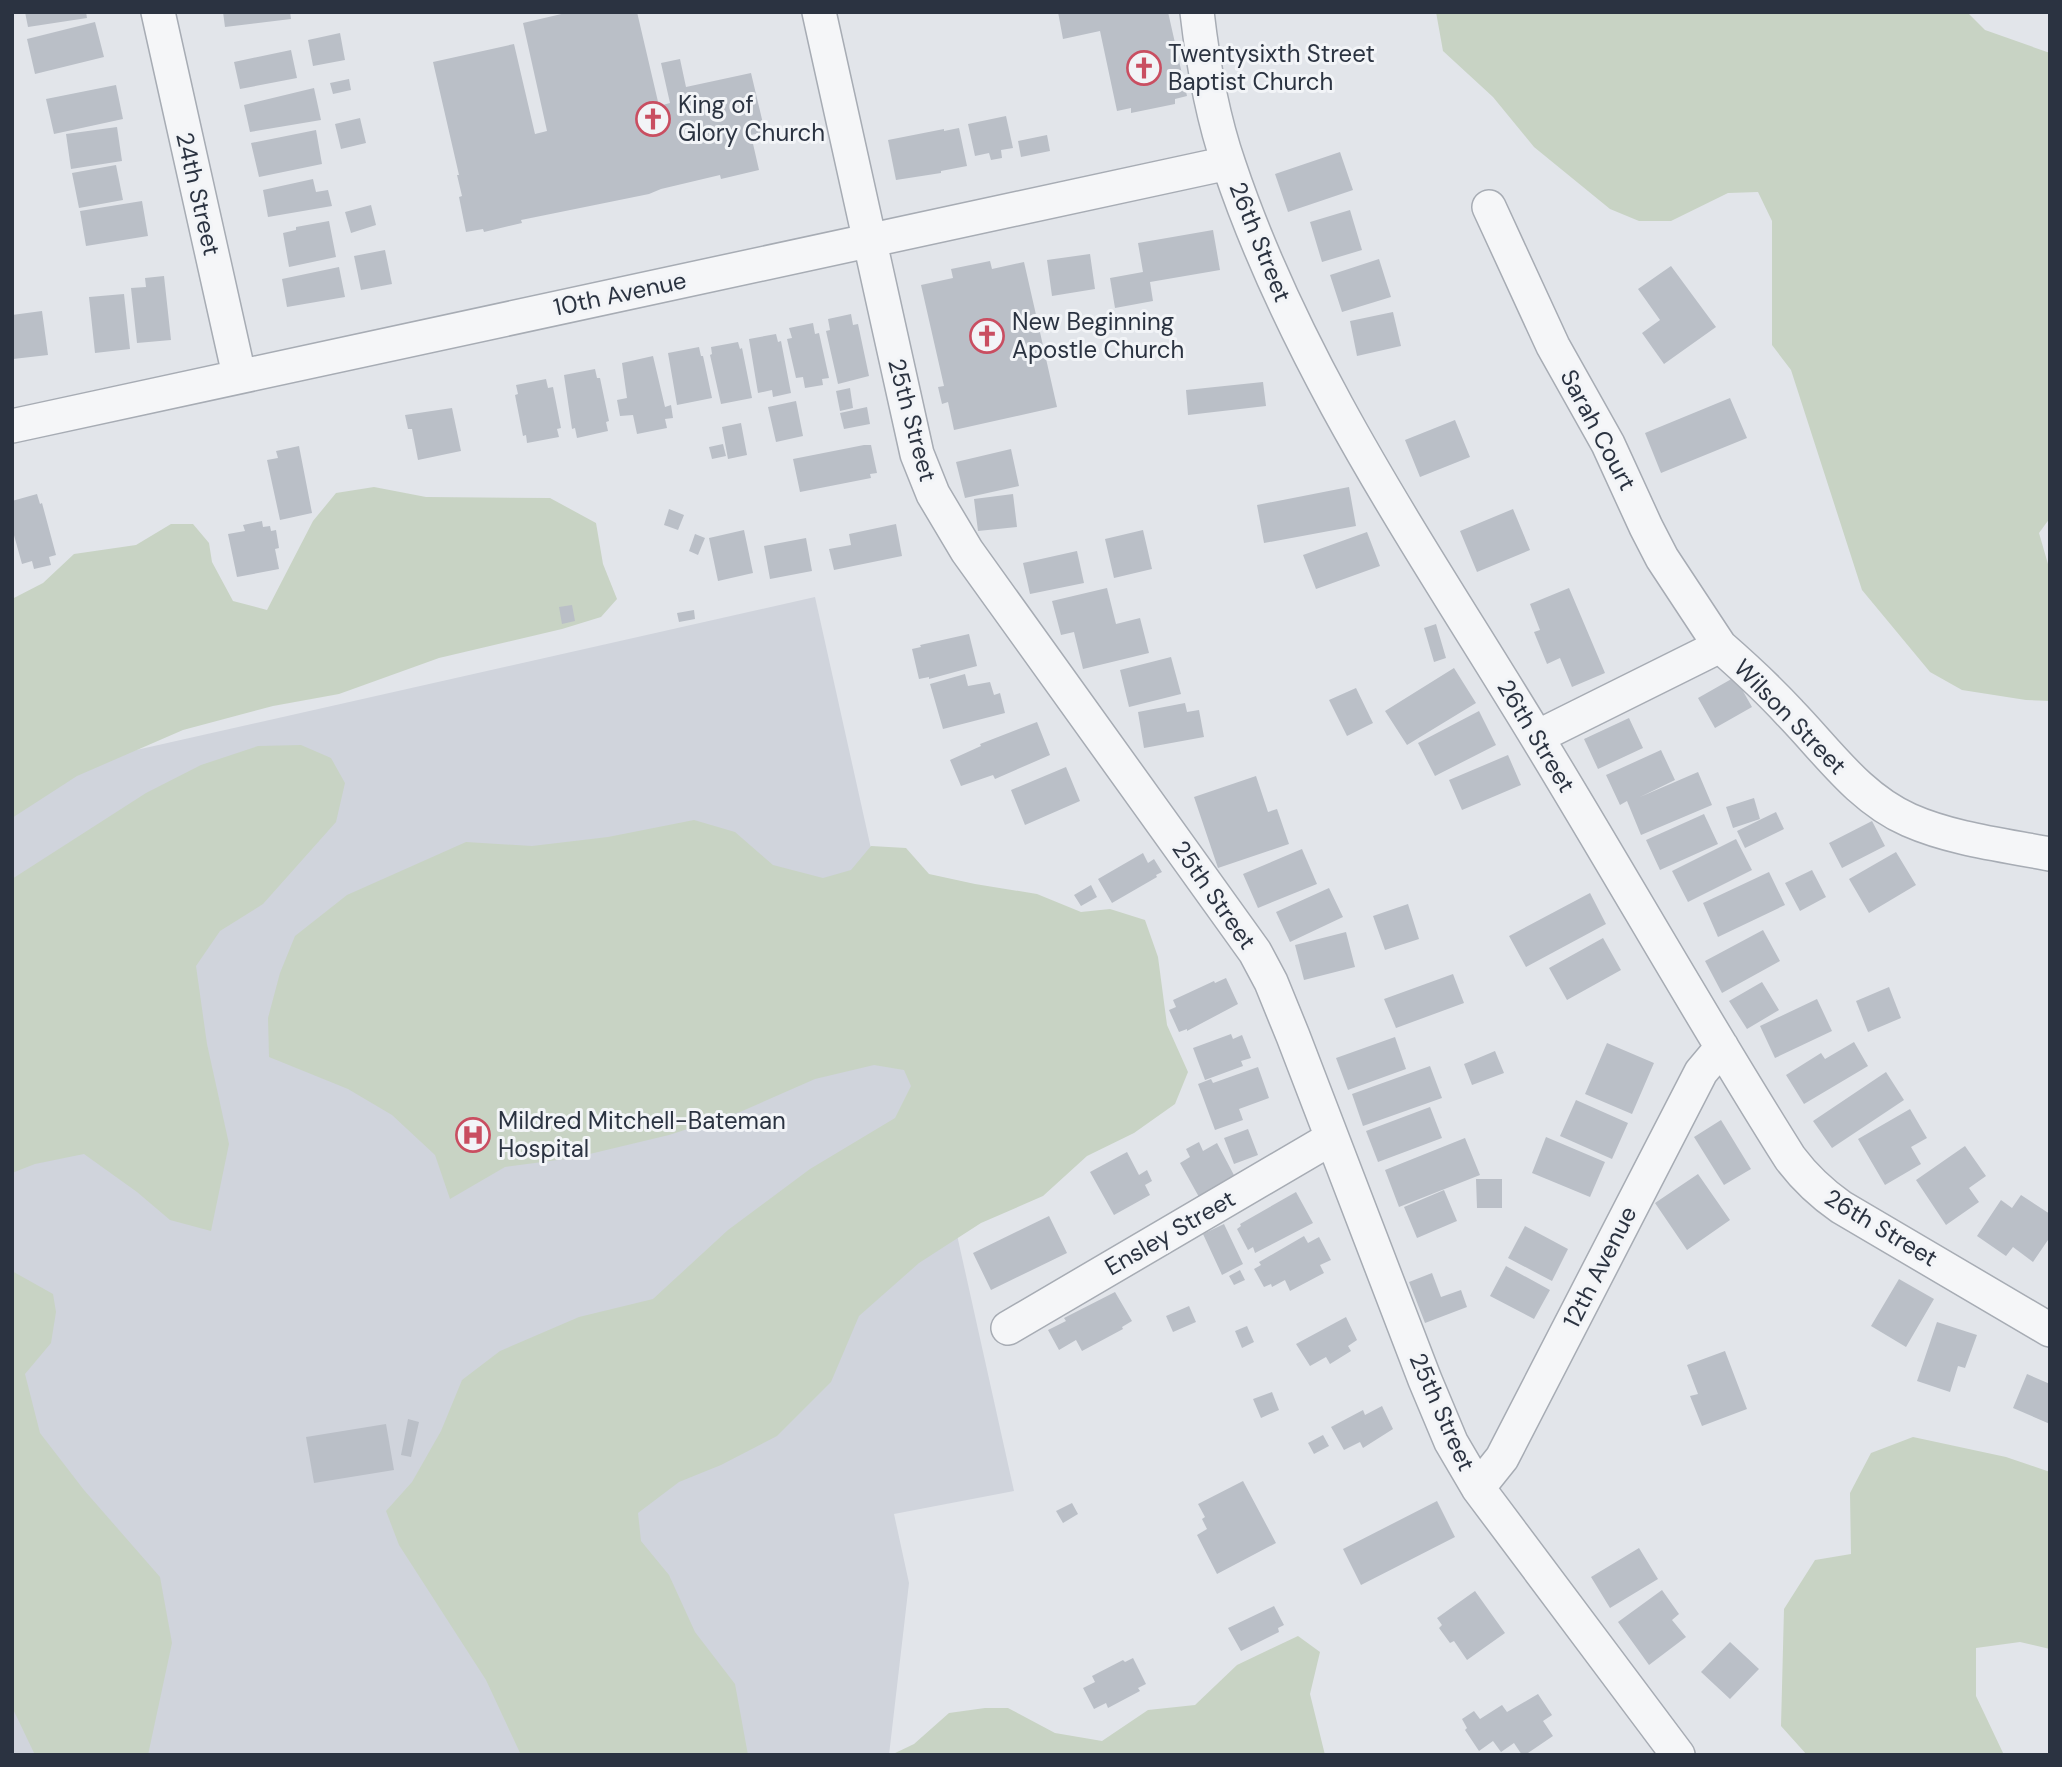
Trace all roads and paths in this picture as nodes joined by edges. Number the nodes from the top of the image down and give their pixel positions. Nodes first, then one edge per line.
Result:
1 (158, 12) edge
2 (818, 12) edge
3 (1197, 12) edge
4 (1228, 163) junction
5 (1489, 207) dead end
6 (869, 241) junction
7 (239, 376) junction
8 (12, 426) edge
9 (1720, 646) junction
10 (1537, 737) junction
11 (2050, 854) edge
12 (1723, 1047) junction
13 (1332, 1138) junction
14 (1008, 1328) dead end
15 (2050, 1330) edge
16 (1478, 1488) junction
17 (1678, 1755) edge

1 - 7 street, 24th Street
2 - 6 street, 25th Street
3 - 4 street, 26th Street
4 - 6 street, 10th Avenue
4 - 10 street, 26th Street
5 - 9 street, Sarah Court
6 - 7 street, 10th Avenue
6 - 13 street, 25th Street
7 - 8 street, 10th Avenue
9 - 10 street, Wilson Street
9 - 11 street, Wilson Street
10 - 12 street, 26th Street
12 - 15 street, 26th Street
12 - 16 street, 12th Avenue
13 - 14 street, Ensley Street
13 - 16 street, 25th Street
16 - 17 street, 25th Street

